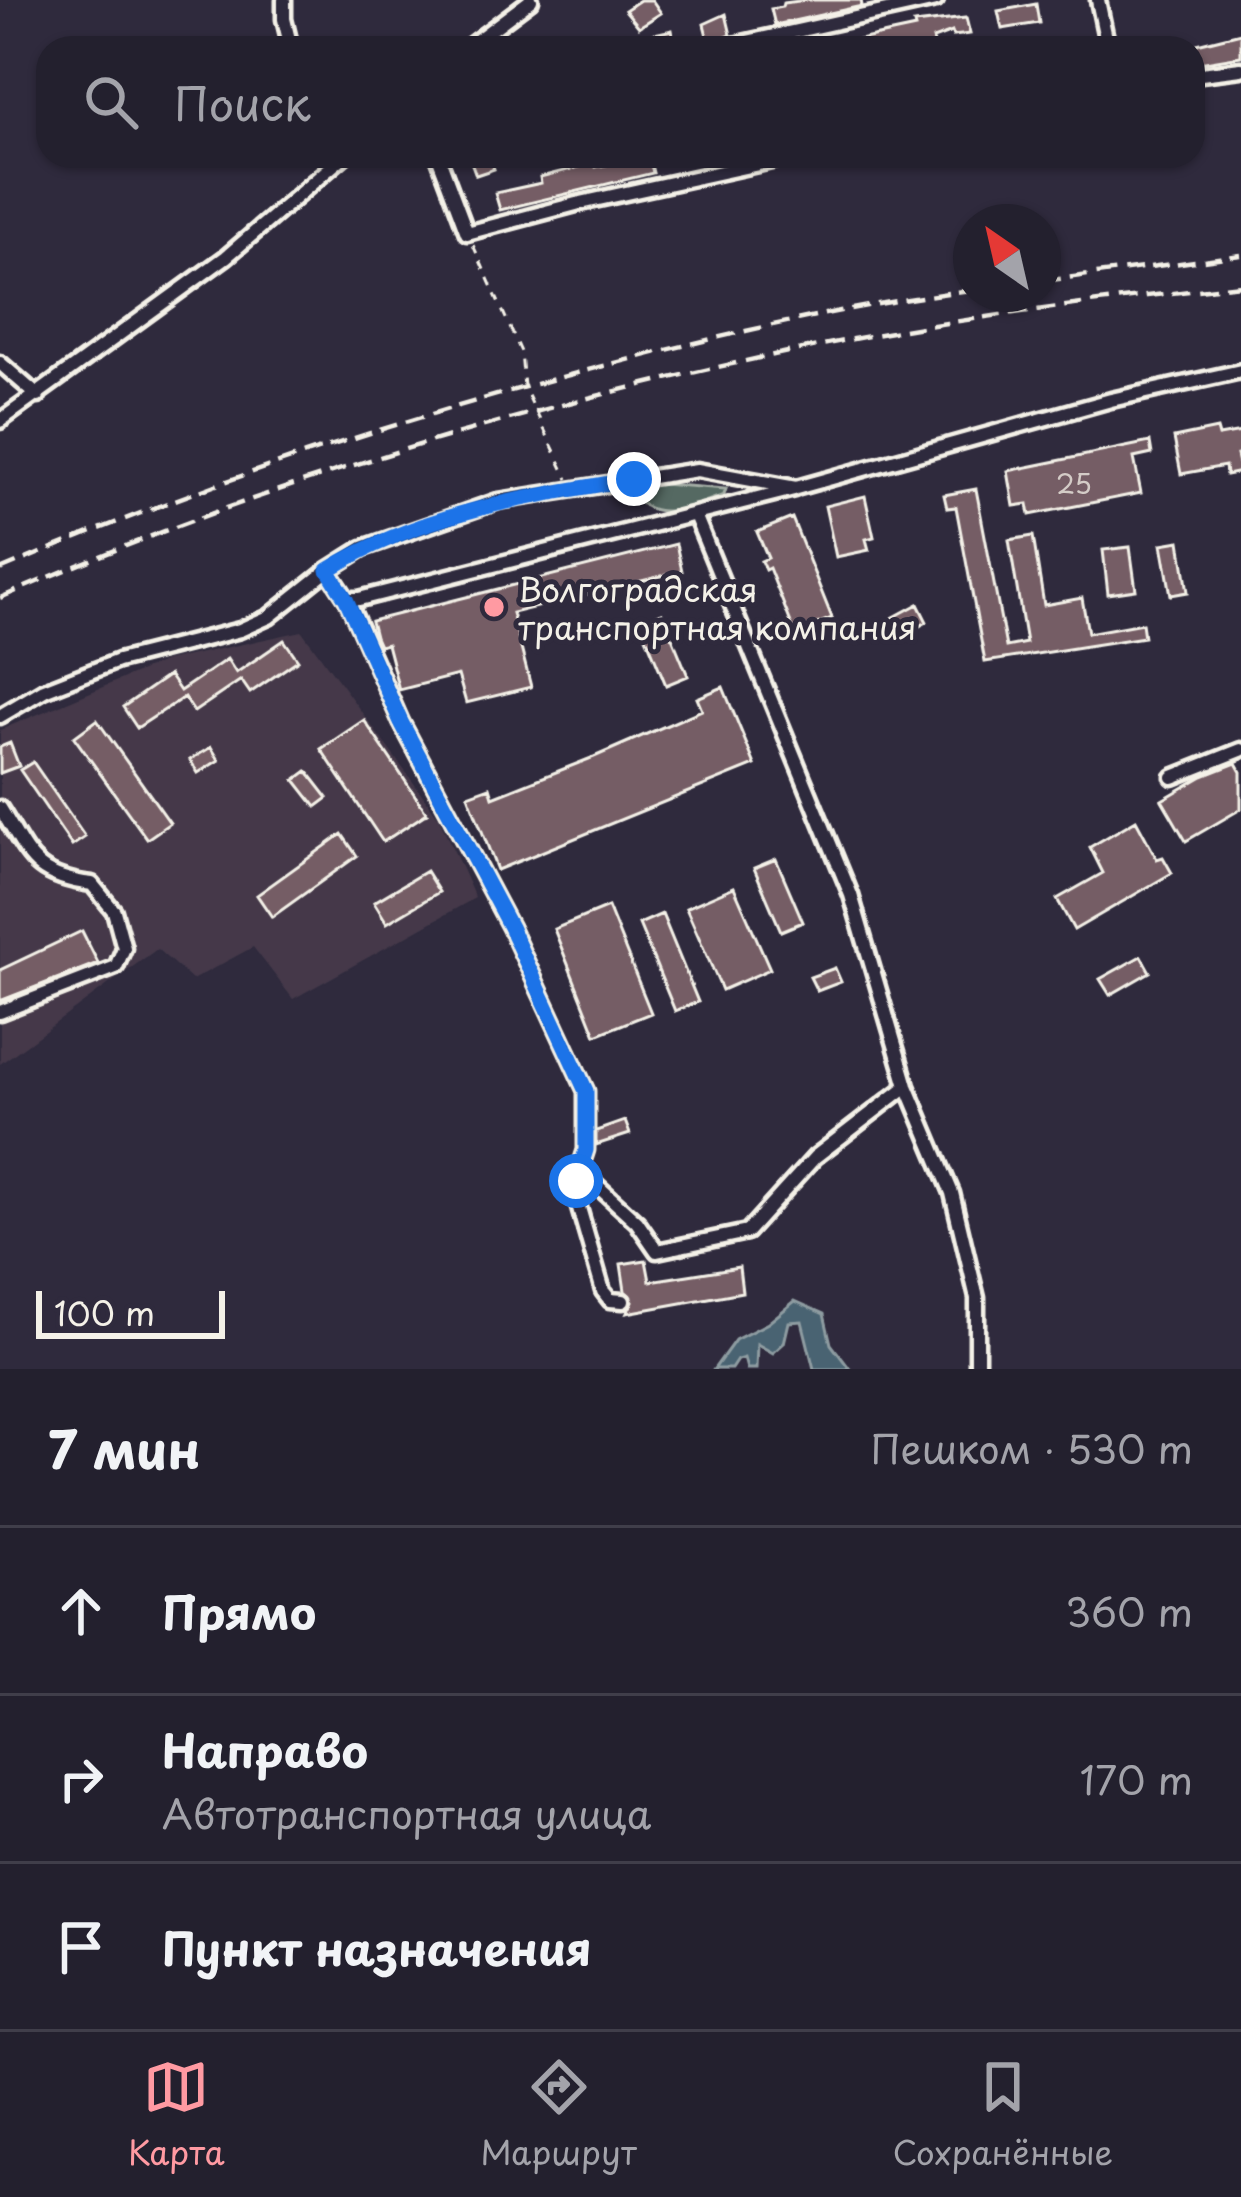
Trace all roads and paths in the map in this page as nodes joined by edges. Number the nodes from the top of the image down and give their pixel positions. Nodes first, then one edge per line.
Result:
1 (284, 0) edge
2 (531, 0) edge
3 (936, 0) edge
4 (1098, 0) edge
5 (288, 36) edge
6 (483, 36) edge
7 (774, 36) edge
8 (1106, 36) edge
9 (1241, 69) edge
10 (1205, 74) edge
11 (330, 168) edge
12 (443, 168) edge
13 (740, 168) edge
14 (467, 233) junction
15 (0, 363) edge
16 (1241, 371) edge
17 (38, 396) junction
18 (0, 421) edge
19 (796, 488) junction
20 (572, 489) junction
21 (695, 515) junction
22 (328, 570) junction
23 (346, 599) junction
24 (0, 716) edge
25 (1241, 750) edge
26 (1173, 777) dead end
27 (0, 808) edge
28 (0, 1012) edge
29 (907, 1086) junction
30 (580, 1170) junction
31 (623, 1300) dead end
32 (977, 1369) edge

1 - 5 street
2 - 6 street
3 - 7 street
4 - 8 street
9 - 10 street
11 - 17 street
12 - 14 street
13 - 14 street
14 - 20 path
15 - 17 street
16 - 19 street
17 - 18 street
19 - 20 street
19 - 21 street
20 - 22 street
21 - 23 street
21 - 29 street
22 - 23 street
22 - 24 street
23 - 30 street
25 - 26 street
27 - 28 street
29 - 30 street
29 - 32 street
30 - 31 street

